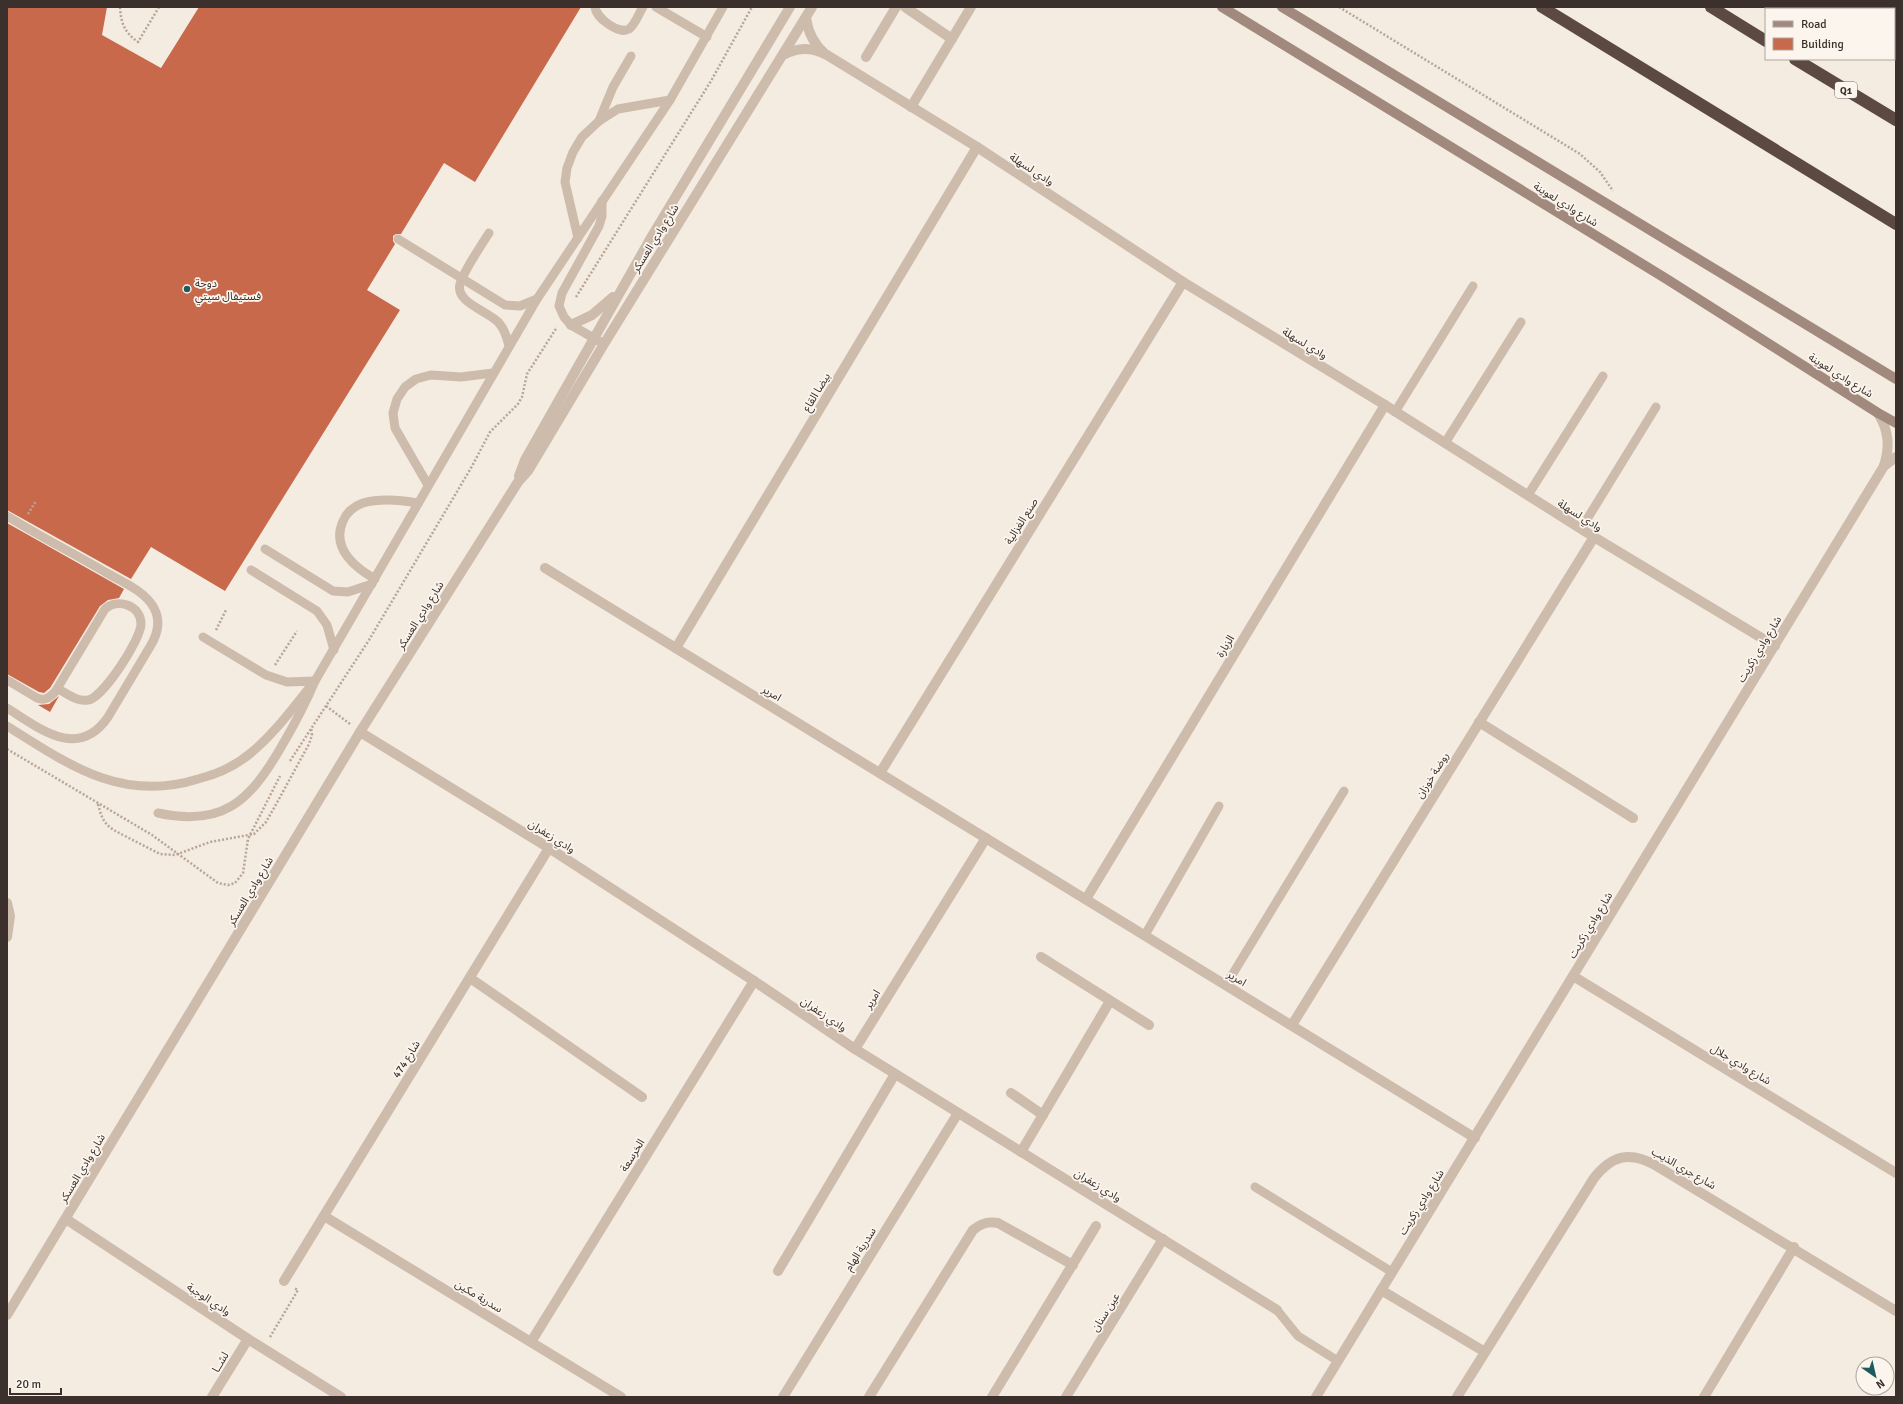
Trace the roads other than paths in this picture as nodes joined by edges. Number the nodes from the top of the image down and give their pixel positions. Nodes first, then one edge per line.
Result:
1 (595, 7) edge
2 (643, 7) edge
3 (656, 7) edge
4 (723, 7) edge
5 (790, 7) edge
6 (812, 7) edge
7 (896, 7) edge
8 (905, 7) edge
9 (971, 7) edge
10 (1222, 7) edge
11 (1282, 7) edge
12 (1542, 7) edge
13 (1711, 7) edge
14 (806, 18) junction
15 (707, 37) junction
16 (952, 39) junction
17 (1765, 40) edge
18 (783, 55) junction
19 (827, 55) junction
20 (631, 56) dead end
21 (866, 57) dead end
22 (1797, 60) edge
23 (670, 100) junction
24 (911, 107) junction
25 (1896, 120) edge
26 (599, 121) junction
27 (977, 147) junction
28 (602, 201) junction
29 (1896, 224) edge
30 (489, 233) dead end
31 (578, 238) junction
32 (398, 239) dead end
33 (462, 280) junction
34 (1183, 282) junction
35 (624, 285) junction
36 (1473, 286) dead end
37 (537, 299) junction
38 (1521, 322) dead end
39 (571, 325) junction
40 (594, 338) junction
41 (604, 344) junction
42 (510, 346) junction
43 (493, 373) junction
44 (1603, 376) dead end
45 (1896, 379) edge
46 (1385, 405) junction
47 (1656, 407) dead end
48 (1395, 412) junction
49 (1878, 413) junction
50 (1896, 422) edge
51 (1445, 443) junction
52 (1896, 457) edge
53 (1884, 466) junction
54 (518, 482) junction
55 (428, 484) junction
56 (1528, 495) junction
57 (418, 503) junction
58 (7, 516) edge
59 (1581, 529) junction
60 (1594, 537) junction
61 (265, 549) dead end
62 (545, 568) dead end
63 (251, 570) dead end
64 (373, 582) junction
65 (203, 637) dead end
66 (1775, 646) junction
67 (676, 648) junction
68 (334, 650) junction
69 (7, 680) edge
70 (315, 681) junction
71 (60, 690) dead end
72 (7, 708) edge
73 (1479, 722) junction
74 (7, 726) edge
75 (360, 732) junction
76 (880, 773) junction
77 (1344, 791) dead end
78 (1219, 806) dead end
79 (158, 813) dead end
80 (1633, 818) dead end
81 (986, 838) junction
82 (549, 848) junction
83 (1086, 899) junction
84 (7, 903) edge
85 (1145, 935) junction
86 (7, 937) edge
87 (1041, 957) dead end
88 (1573, 976) junction
89 (470, 978) junction
90 (754, 981) junction
91 (1226, 985) junction
92 (1110, 1001) junction
93 (1292, 1025) junction
94 (1149, 1026) dead end
95 (855, 1050) junction
96 (895, 1074) junction
97 (1011, 1093) dead end
98 (642, 1097) dead end
99 (958, 1113) junction
100 (1043, 1114) junction
101 (1475, 1138) junction
102 (1021, 1152) junction
103 (1896, 1172) edge
104 (1255, 1186) dead end
105 (324, 1216) junction
106 (66, 1219) junction
107 (1096, 1226) dead end
108 (1163, 1239) junction
109 (1794, 1247) junction
110 (1073, 1264) junction
111 (778, 1271) dead end
112 (1392, 1272) junction
113 (284, 1281) road end
114 (1381, 1290) junction
115 (1277, 1310) joint
116 (1896, 1310) edge
117 (7, 1315) edge
118 (248, 1339) junction
119 (531, 1342) junction
120 (1485, 1352) junction
121 (1338, 1360) junction
122 (212, 1397) edge
123 (341, 1397) edge
124 (621, 1397) edge
125 (783, 1397) edge
126 (869, 1397) edge
127 (992, 1397) edge
128 (1066, 1397) edge
129 (1316, 1397) edge
130 (1457, 1397) edge
131 (1704, 1397) edge

1 - 2 lane
3 - 15 lane
4 - 15 lane
5 - 35 street, شارع وادي العسكر
6 - 14 street, شارع وادي العسكر
7 - 21 street
8 - 16 street
9 - 16 street
10 - 49 main road, شارع وادي لعوينة
11 - 45 main road, شارع وادي لعوينة
12 - 29 highway
13 - 17 highway
14 - 18 street, شارع وادي العسكر
14 - 19 street, وادي لسهلة
15 - 23 lane
16 - 24 street
18 - 19 street, وادي لسهلة
18 - 41 street, شارع وادي العسكر
19 - 24 street, وادي لسهلة
20 - 26 lane
22 - 25 highway, Q1
23 - 26 lane
23 - 28 lane
24 - 27 street, وادي لسهلة
26 - 31 lane
27 - 34 street, وادي لسهلة
27 - 67 street, بيضا القاع
28 - 31 lane
28 - 39 lane
30 - 33 lane
31 - 37 lane
32 - 33 lane
33 - 37 lane
33 - 42 lane
34 - 46 street, وادي لسهلة
34 - 76 street, صنع الغزالية
35 - 39 street
35 - 40 street, شارع وادي العسكر
36 - 48 lane
37 - 42 lane
38 - 51 lane
39 - 40 lane
40 - 41 lane
40 - 54 street, شارع وادي العسكر
41 - 54 street, شارع وادي العسكر
42 - 43 lane
43 - 55 lane
43 - 55 lane
44 - 56 lane
46 - 48 street, وادي لسهلة
46 - 83 street, الزبارة
47 - 59 lane
48 - 51 street, وادي لسهلة
49 - 50 main road, شارع وادي لعوينة
49 - 53 street, شارع وادي زكريت
51 - 56 street, وادي لسهلة
52 - 53 street, شارع وادي زكريت
53 - 66 street, شارع وادي زكريت
54 - 75 street, شارع وادي العسكر
55 - 57 lane
56 - 59 street, وادي لسهلة
57 - 64 lane
57 - 64 lane
58 - 72 lane
59 - 60 street, وادي لسهلة
60 - 66 street, وادي لسهلة
60 - 73 street, روضة خوزان
61 - 64 lane
62 - 67 street, امرير
63 - 68 lane
64 - 68 lane
65 - 70 lane
66 - 88 street, شارع وادي زكريت
67 - 76 street, امرير
68 - 70 lane
69 - 71 lane
70 - 74 lane
70 - 79 lane
73 - 80 street
73 - 93 street, روضة خوزان
75 - 82 street, وادي زعفران
75 - 106 street, شارع وادي العسكر
76 - 81 street, امرير
77 - 91 lane
78 - 85 lane
81 - 83 street, امرير
81 - 95 street, امرير
82 - 89 street, شارع 474
82 - 90 street, وادي زعفران
83 - 85 street, امرير
84 - 86 street
85 - 91 street, امرير
87 - 92 street
88 - 101 street, شارع وادي زكريت
88 - 103 street, شارع وادي جلال
89 - 98 street
89 - 105 street, شارع 474
90 - 95 street, وادي زعفران
90 - 119 street, الخرسعة
91 - 93 street, امرير
92 - 94 street
92 - 100 street
93 - 101 street, امرير
95 - 96 street, وادي زعفران
96 - 99 street, وادي زعفران
96 - 111 street
97 - 100 street
99 - 102 street, وادي زعفران
99 - 125 street, سدرية الهام
100 - 102 street
101 - 112 street, شارع وادي زكريت
102 - 108 street, وادي زعفران
104 - 112 lane
105 - 113 street, شارع 474
105 - 119 street, سدرية مكين
106 - 117 street, شارع وادي العسكر
106 - 118 street, وادي الوجبة
107 - 110 street
108 - 115 street, وادي زعفران
108 - 128 street, عين سنان
109 - 116 street, شارع جري الذيب
109 - 120 street, شارع جري الذيب
109 - 131 street
110 - 126 street
110 - 127 street
112 - 114 street, شارع وادي زكريت
114 - 120 street
114 - 121 street, شارع وادي زكريت
115 - 121 lane
118 - 122 street, لشــا
118 - 123 street, وادي الوجبة
119 - 124 street, سدرية مكين
120 - 130 street, شارع جري الذيب
121 - 129 street, شارع وادي زكريت

